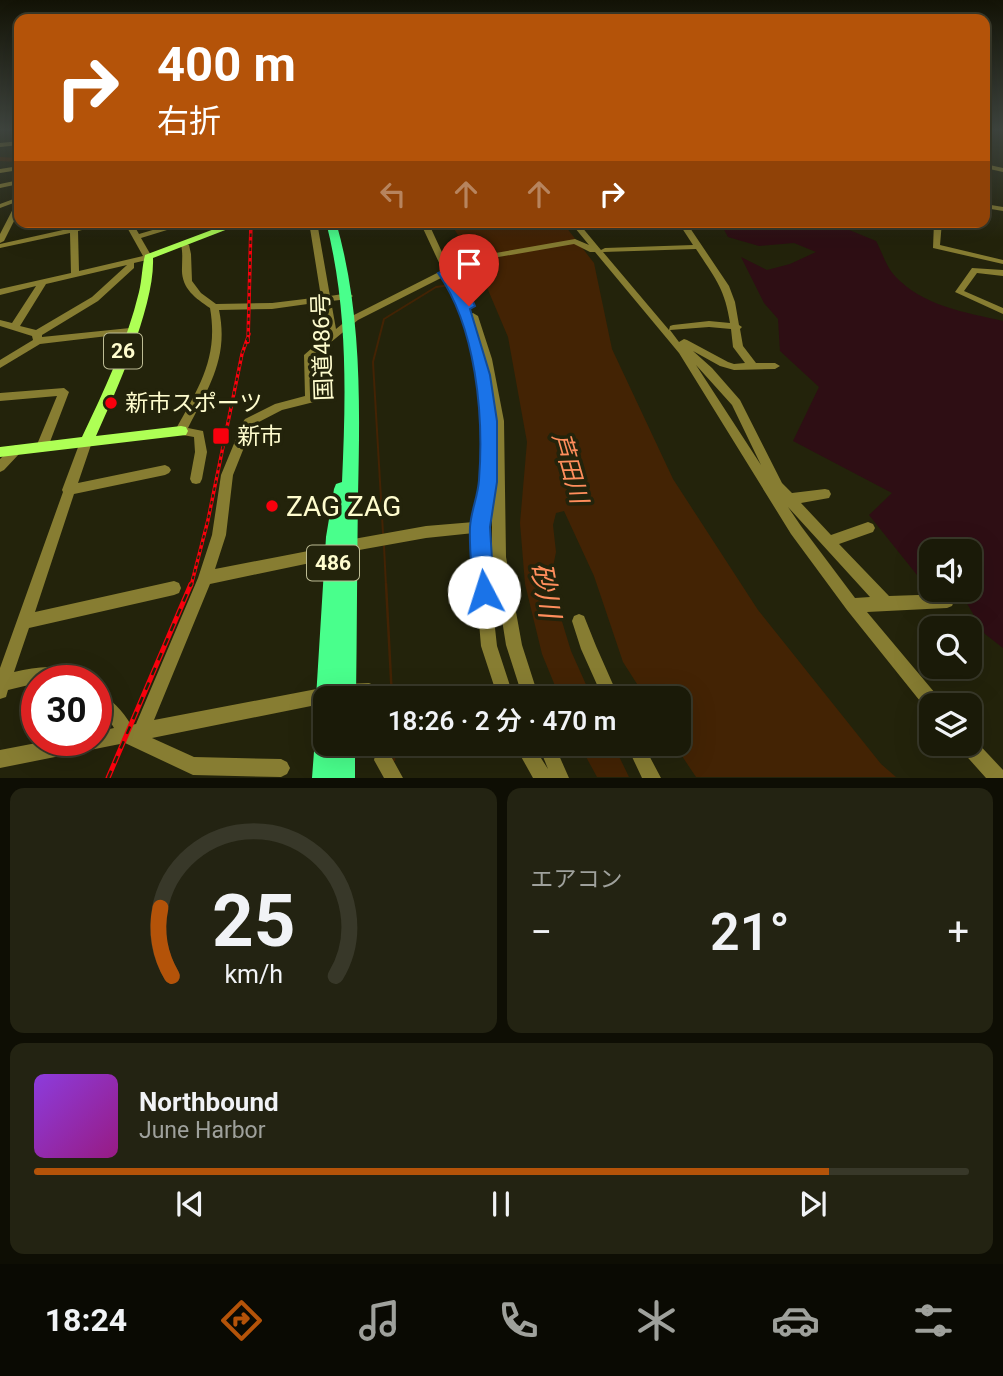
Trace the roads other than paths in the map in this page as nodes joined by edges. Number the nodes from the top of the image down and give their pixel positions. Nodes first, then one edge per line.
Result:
1 (14, 213) edge
2 (4, 228) edge
3 (83, 228) edge
4 (132, 228) edge
5 (168, 228) edge
6 (217, 228) edge
7 (314, 228) edge
8 (333, 228) edge
9 (427, 228) edge
10 (433, 228) edge
11 (583, 228) edge
12 (584, 228) edge
13 (686, 228) edge
14 (938, 228) edge
15 (74, 230) junction
16 (137, 237) junction
17 (0, 243) edge
18 (185, 245) junction
19 (697, 247) junction
20 (602, 251) junction
21 (148, 257) junction
22 (130, 262) junction
23 (1003, 262) edge
24 (1003, 273) edge
25 (452, 274) junction
26 (75, 275) junction
27 (43, 283) junction
28 (0, 292) edge
29 (349, 296) junction
30 (324, 299) junction
31 (214, 307) junction
32 (1003, 311) edge
33 (0, 323) edge
34 (351, 324) junction
35 (14, 327) junction
36 (737, 327) junction
37 (673, 328) junction
38 (131, 331) junction
39 (332, 336) junction
40 (37, 338) junction
41 (684, 348) junction
42 (0, 365) edge
43 (753, 366) junction
44 (775, 366) dead end
45 (0, 397) edge
46 (181, 431) junction
47 (86, 442) junction
48 (42, 447) junction
49 (16, 450) junction
50 (0, 452) edge
51 (0, 467) edge
52 (165, 470) dead end
53 (196, 480) dead end
54 (68, 490) junction
55 (825, 495) dead end
56 (789, 499) junction
57 (480, 527) junction
58 (868, 528) dead end
59 (827, 542) junction
60 (341, 549) junction
61 (205, 578) junction
62 (174, 588) dead end
63 (919, 602) edge
64 (885, 603) junction
65 (852, 605) junction
66 (579, 621) dead end
67 (23, 622) junction
68 (21, 682) edge
69 (336, 686) edge
70 (502, 686) edge
71 (527, 686) edge
72 (606, 686) edge
73 (1, 687) edge
74 (924, 693) edge
75 (313, 700) edge
76 (112, 713) edge
77 (134, 734) junction
78 (325, 756) edge
79 (344, 756) edge
80 (384, 756) edge
81 (529, 756) edge
82 (550, 756) edge
83 (641, 756) edge
84 (979, 756) edge
85 (0, 759) edge
86 (281, 768) dead end
87 (192, 772) edge
88 (324, 778) edge
89 (344, 778) edge
90 (394, 778) edge
91 (543, 778) edge
92 (560, 778) edge
93 (652, 778) edge
94 (998, 778) edge

1 - 2 street
2 - 17 street
3 - 15 street
4 - 16 street
5 - 16 street
6 - 18 main road
7 - 30 street
8 - 29 highway, 国道486号 / 486
9 - 25 street
10 - 25 street
11 - 20 street
12 - 20 street
13 - 19 street
14 - 23 street
15 - 17 street
15 - 26 street
16 - 21 street
18 - 21 main road
18 - 31 street
19 - 20 street
19 - 36 street
20 - 25 street
20 - 37 street
20 - 41 street
21 - 22 street
21 - 38 main road, 26
22 - 26 street
22 - 40 street
24 - 32 street
25 - 34 street
25 - 57 street
25 - 71 street
26 - 27 street
27 - 28 street
27 - 35 street
29 - 30 street
29 - 34 highway, 国道486号 / 486
30 - 31 street
30 - 39 street
31 - 46 street
33 - 35 street
34 - 39 street
34 - 60 highway, 国道486号 / 486
35 - 40 street
36 - 37 street
36 - 43 street
37 - 41 street
38 - 40 street
38 - 47 main road, 26
39 - 61 street
40 - 42 street
41 - 43 street
41 - 56 street
41 - 65 street
43 - 44 street
45 - 48 street
46 - 47 main road
46 - 53 street
47 - 48 main road
47 - 54 street
48 - 49 main road
49 - 50 main road
49 - 51 street
52 - 54 street
54 - 67 street
55 - 56 street
56 - 59 street
57 - 60 street
57 - 70 street
58 - 59 street
59 - 64 street
60 - 61 street
60 - 69 highway, 国道486号 / 486
61 - 77 street
62 - 67 street
63 - 64 street
64 - 65 street
65 - 74 street
66 - 72 street
67 - 73 street
68 - 73 street
75 - 77 street
76 - 77 street
77 - 85 street
77 - 87 street
78 - 88 highway
79 - 89 highway
80 - 90 street
81 - 91 street
82 - 92 street
83 - 93 street
84 - 94 street
86 - 87 street

